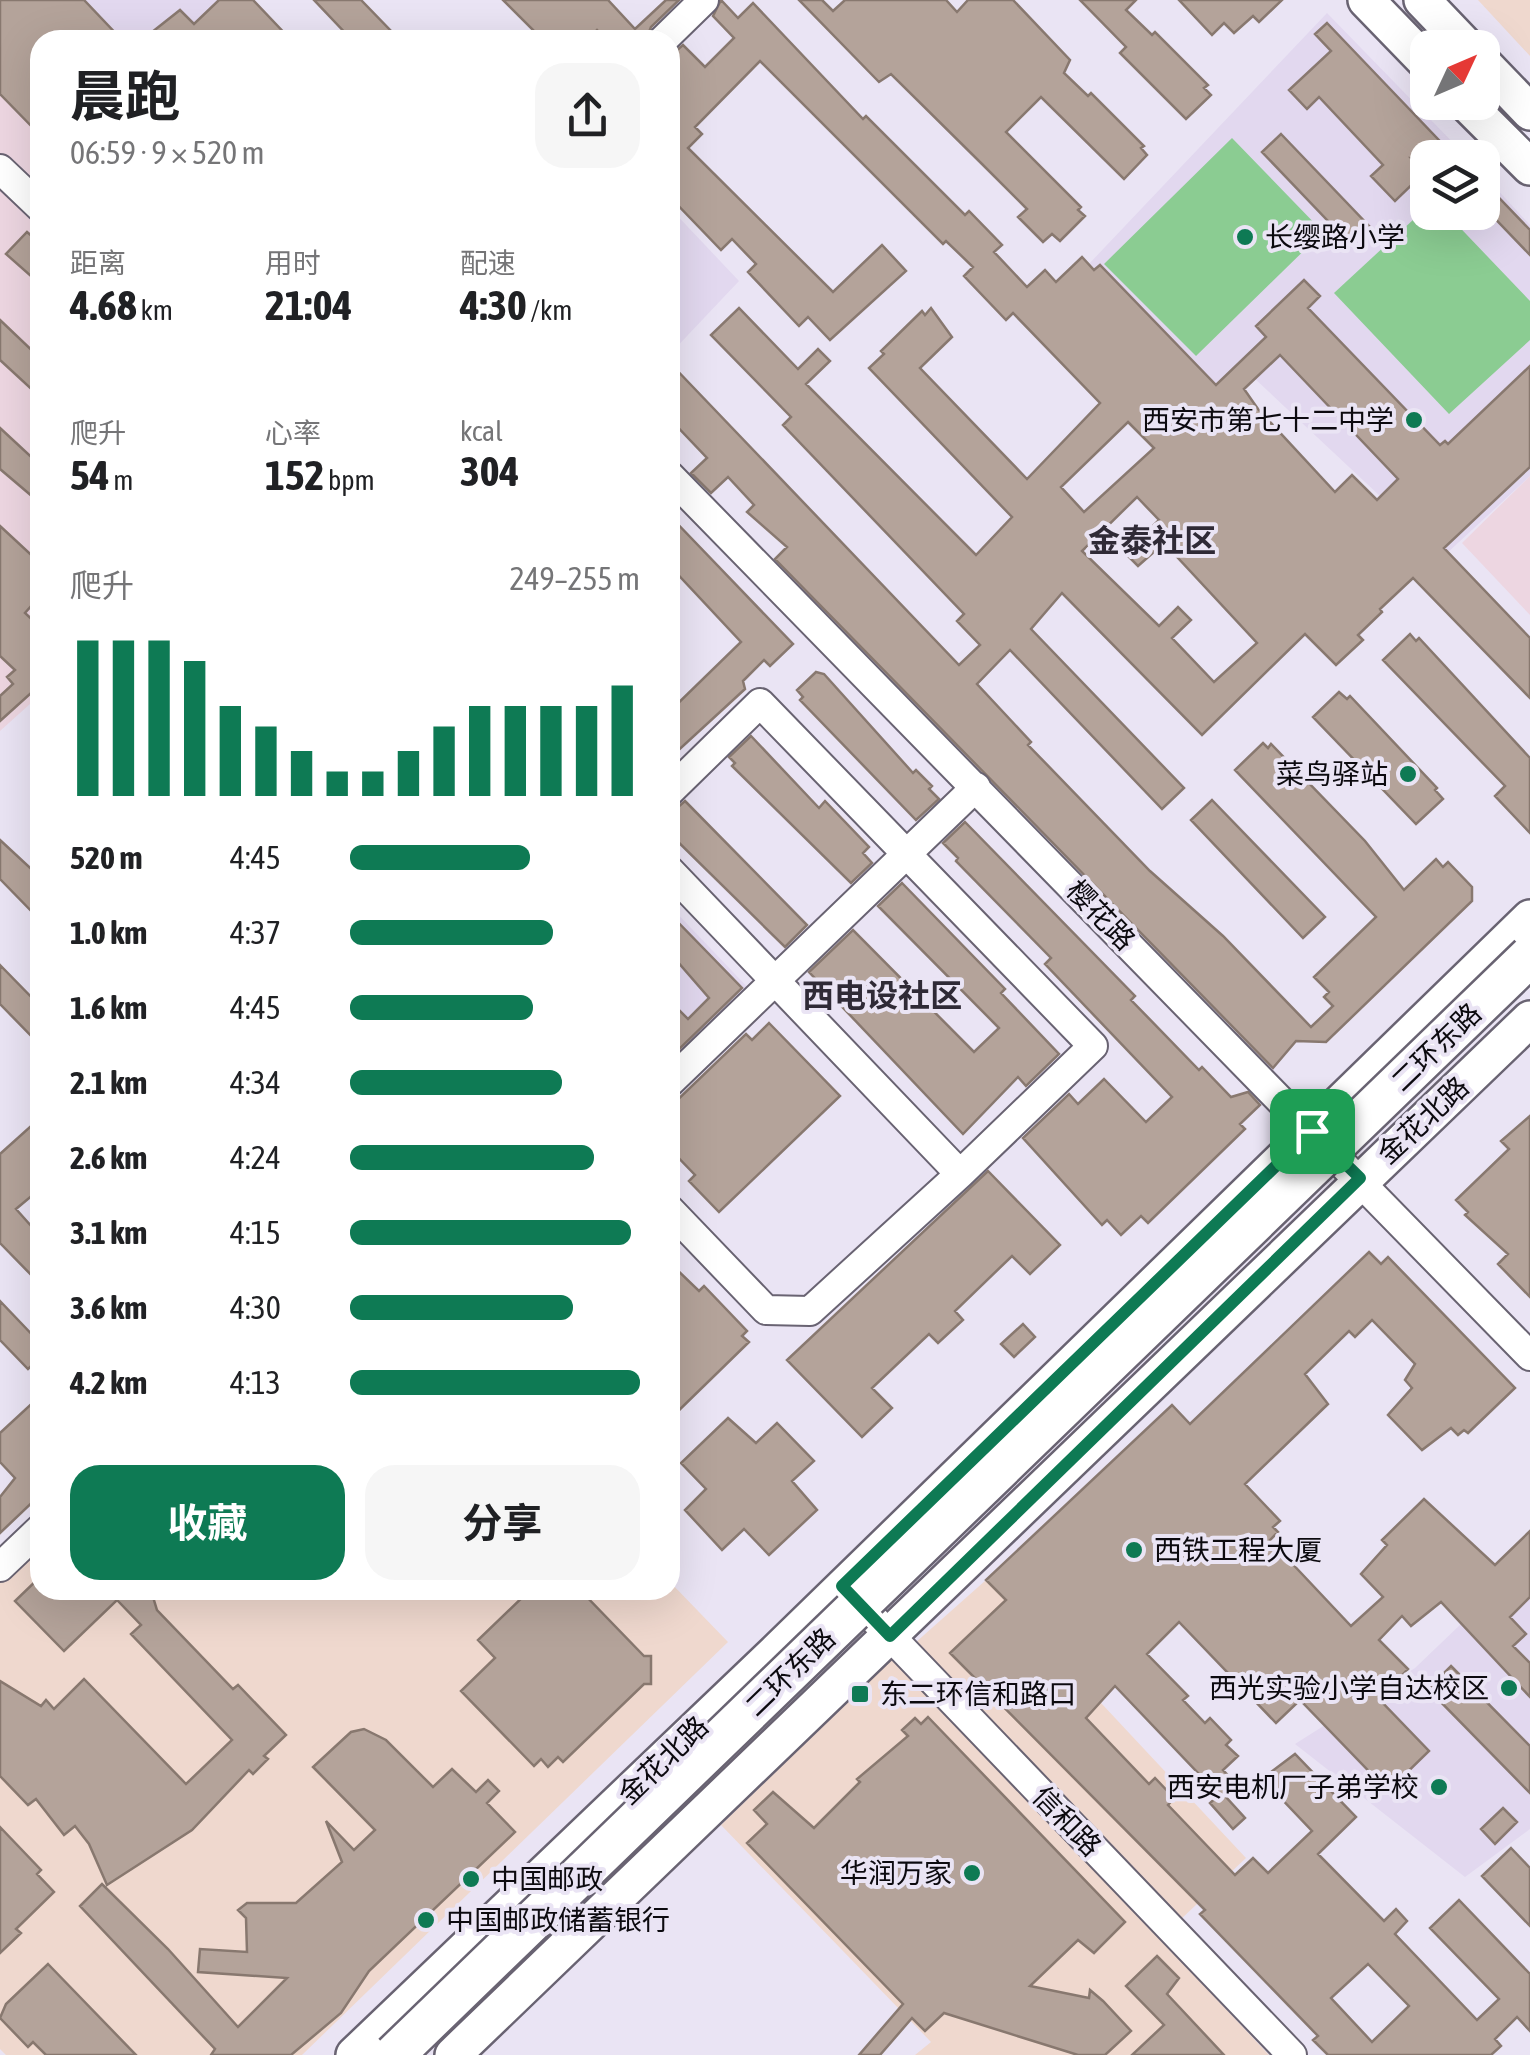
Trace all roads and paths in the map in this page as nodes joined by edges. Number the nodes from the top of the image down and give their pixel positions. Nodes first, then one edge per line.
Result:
1 (704, 0) edge
2 (1366, 0) edge
3 (1422, 0) edge
4 (673, 30) edge
5 (1451, 30) edge
6 (1410, 45) edge
7 (1500, 81) edge
8 (1530, 112) edge
9 (1483, 120) edge
10 (1530, 167) edge
11 (5, 183) edge
12 (30, 200) edge
13 (680, 486) edge
14 (680, 781) edge
15 (976, 787) junction
16 (907, 854) junction
17 (680, 881) edge
18 (1529, 928) edge
19 (775, 981) junction
20 (1530, 992) edge
21 (1530, 1019) edge
22 (680, 1072) edge
23 (1312, 1131) junction
24 (960, 1174) junction
25 (1360, 1178) junction
26 (680, 1220) edge
27 (1530, 1356) edge
28 (30, 1538) edge
29 (0, 1567) edge
30 (842, 1586) junction
31 (890, 1636) junction
32 (354, 2055) edge
33 (394, 2055) edge
34 (431, 2055) edge
35 (453, 2055) edge
36 (1292, 2055) edge

1 - 4 street
2 - 6 main road
3 - 5 main road
7 - 8 main road
9 - 10 main road
11 - 12 street
13 - 15 street, 樱花路
14 - 16 street
15 - 16 street
15 - 23 street, 樱花路
16 - 19 street
16 - 24 street
17 - 19 street
18 - 23 main road, 金花北路
18 - 33 highway, 二环东路, bridge
19 - 22 street
19 - 24 street
20 - 34 highway, 二环东路
21 - 25 main road, 金花北路
23 - 25 street, 樱花路
23 - 30 main road, 金花北路
24 - 26 street
25 - 27 street, 樱花路
25 - 31 main road, 金花北路
28 - 29 street
30 - 31 street, 信和路
30 - 32 main road, 金花北路
31 - 35 main road, 金花北路
31 - 36 street, 信和路

